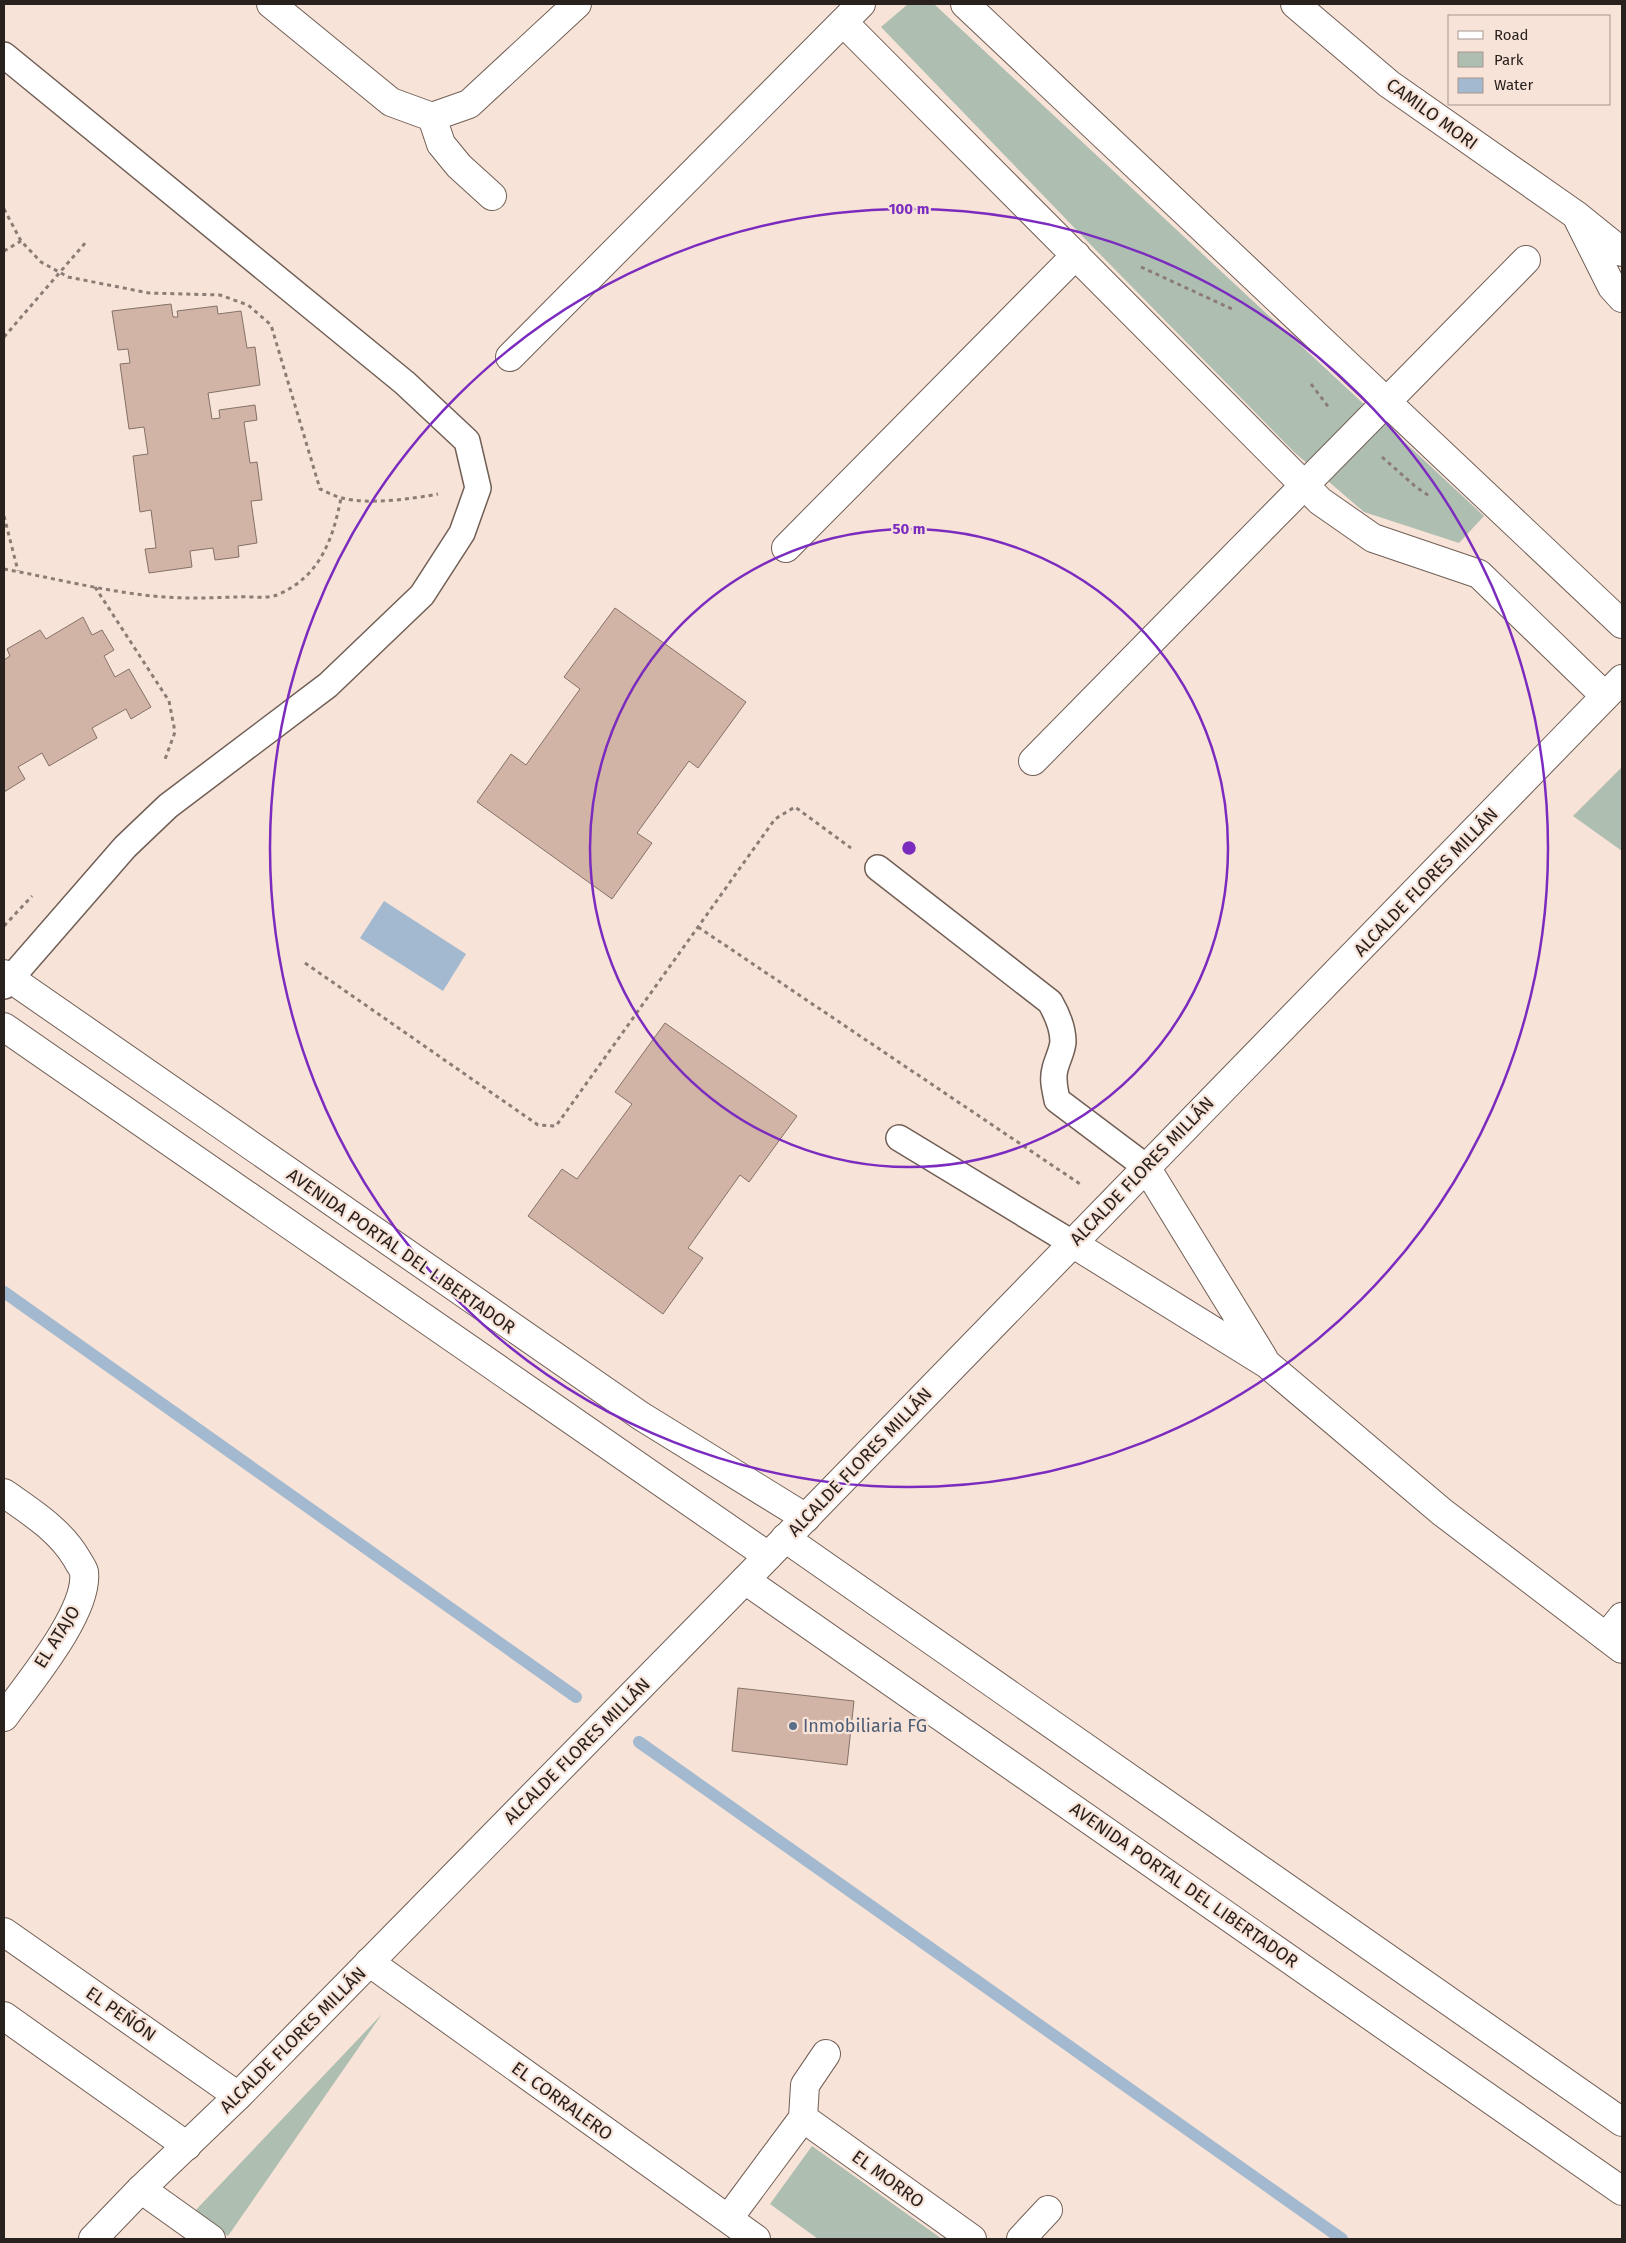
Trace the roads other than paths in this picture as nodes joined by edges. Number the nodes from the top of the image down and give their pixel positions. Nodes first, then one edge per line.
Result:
1 (271, 4) edge
2 (577, 4) edge
3 (966, 4) edge
4 (1295, 4) edge
5 (852, 13) edge
6 (4, 55) edge
7 (432, 118) junction
8 (492, 196) dead end
9 (1576, 215) junction
10 (1622, 252) edge
11 (1076, 256) junction
12 (1526, 260) dead end
13 (1622, 298) edge
14 (510, 357) dead end
15 (1387, 402) junction
16 (1305, 485) junction
17 (786, 548) dead end
18 (1622, 624) edge
19 (1613, 687) edge
20 (1033, 761) dead end
21 (878, 868) road end
22 (6, 979) edge
23 (4, 1027) edge
24 (899, 1138) dead end
25 (1146, 1167) junction
26 (1072, 1243) junction
27 (1267, 1364) junction
28 (4, 1494) edge
29 (806, 1518) junction
30 (777, 1547) junction
31 (745, 1580) junction
32 (1617, 1634) edge
33 (4, 1717) edge
34 (4, 1932) edge
35 (369, 1962) junction
36 (4, 2016) edge
37 (826, 2054) dead end
38 (238, 2096) junction
39 (803, 2118) junction
40 (1622, 2122) edge
41 (186, 2146) junction
42 (141, 2189) junction
43 (1622, 2191) edge
44 (1048, 2210) dead end
45 (728, 2219) junction
46 (93, 2239) edge
47 (211, 2239) edge
48 (756, 2239) edge
49 (972, 2239) edge
50 (1021, 2239) edge

1 - 7 street
2 - 7 street
3 - 15 street
4 - 9 street, CAMILO MORI
5 - 11 street
5 - 14 street
6 - 22 lane
7 - 8 street
9 - 10 street, CAMILO MORI
9 - 13 street, CAMILO MORI
11 - 16 street
11 - 17 street
12 - 15 street
15 - 16 street
15 - 18 street
16 - 19 street
16 - 20 street
19 - 25 street, ALCALDE FLORES MILLÁN
21 - 25 lane
22 - 29 street, AVENIDA PORTAL DEL LIBERTADOR
23 - 30 street
24 - 26 lane
25 - 26 street, ALCALDE FLORES MILLÁN
25 - 27 street
26 - 27 street
26 - 29 street, ALCALDE FLORES MILLÁN
27 - 32 street
28 - 33 street, EL ATAJO
29 - 30 street, ALCALDE FLORES MILLÁN
30 - 31 street, ALCALDE FLORES MILLÁN
30 - 40 street
31 - 35 street, ALCALDE FLORES MILLÁN
31 - 43 street, AVENIDA PORTAL DEL LIBERTADOR
34 - 38 street, EL PEÑÓN
35 - 38 street, ALCALDE FLORES MILLÁN
35 - 45 street, EL CORRALERO
36 - 41 street
37 - 39 street
38 - 41 street, ALCALDE FLORES MILLÁN
39 - 45 street
39 - 49 street, EL MORRO
41 - 42 street, ALCALDE FLORES MILLÁN
42 - 46 street, ALCALDE FLORES MILLÁN
42 - 47 street
44 - 50 street
45 - 48 street, EL CORRALERO

